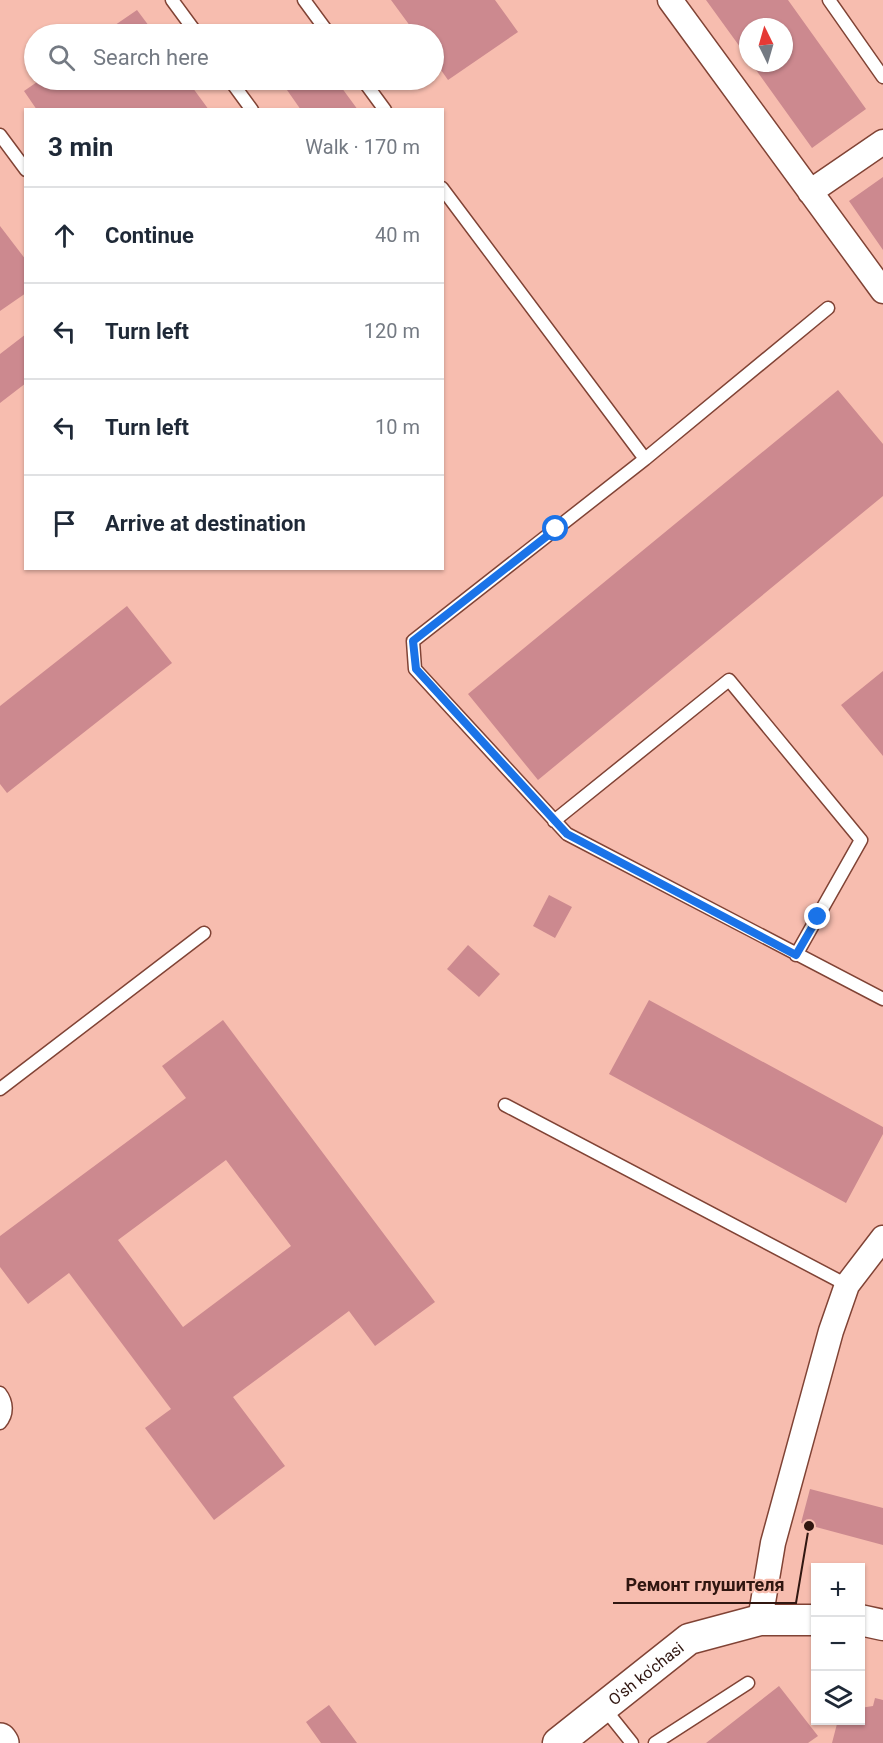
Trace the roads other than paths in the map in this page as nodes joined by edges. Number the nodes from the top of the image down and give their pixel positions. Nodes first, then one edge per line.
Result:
1 (172, 0) edge
2 (304, 0) edge
3 (670, 0) edge
4 (829, 0) edge
5 (190, 24) edge
6 (322, 24) edge
7 (883, 77) edge
8 (237, 90) edge
9 (370, 90) edge
10 (251, 108) edge
11 (384, 108) edge
12 (0, 135) edge
13 (883, 142) edge
14 (24, 167) edge
15 (444, 191) edge
16 (810, 192) junction
17 (883, 291) edge
18 (828, 308) dead end
19 (645, 459) junction
20 (554, 821) junction
21 (204, 933) dead end
22 (796, 955) junction
23 (883, 999) edge
24 (0, 1089) edge
25 (505, 1105) dead end
26 (883, 1238) edge
27 (847, 1285) junction
28 (0, 1393) edge
29 (0, 1423) edge
30 (760, 1620) junction
31 (811, 1620) edge
32 (865, 1621) edge
33 (883, 1625) edge
34 (748, 1683) dead end
35 (604, 1708) junction
36 (671, 1739) edge
37 (558, 1743) edge
38 (632, 1743) edge
39 (655, 1743) edge

1 - 5 lane
2 - 6 lane
3 - 16 street
4 - 7 lane
8 - 10 lane
9 - 11 lane
12 - 14 lane
13 - 16 street
15 - 19 lane
16 - 17 street
18 - 19 lane
19 - 20 lane
20 - 22 lane
20 - 22 lane
21 - 24 lane
22 - 23 lane
25 - 27 lane
26 - 27 street
27 - 30 street
28 - 29 lane
30 - 31 street, O'sh ko'chasi
30 - 35 street, O'sh ko'chasi
32 - 33 street
34 - 36 lane
35 - 37 street, O'sh ko'chasi
35 - 38 lane
36 - 39 lane

